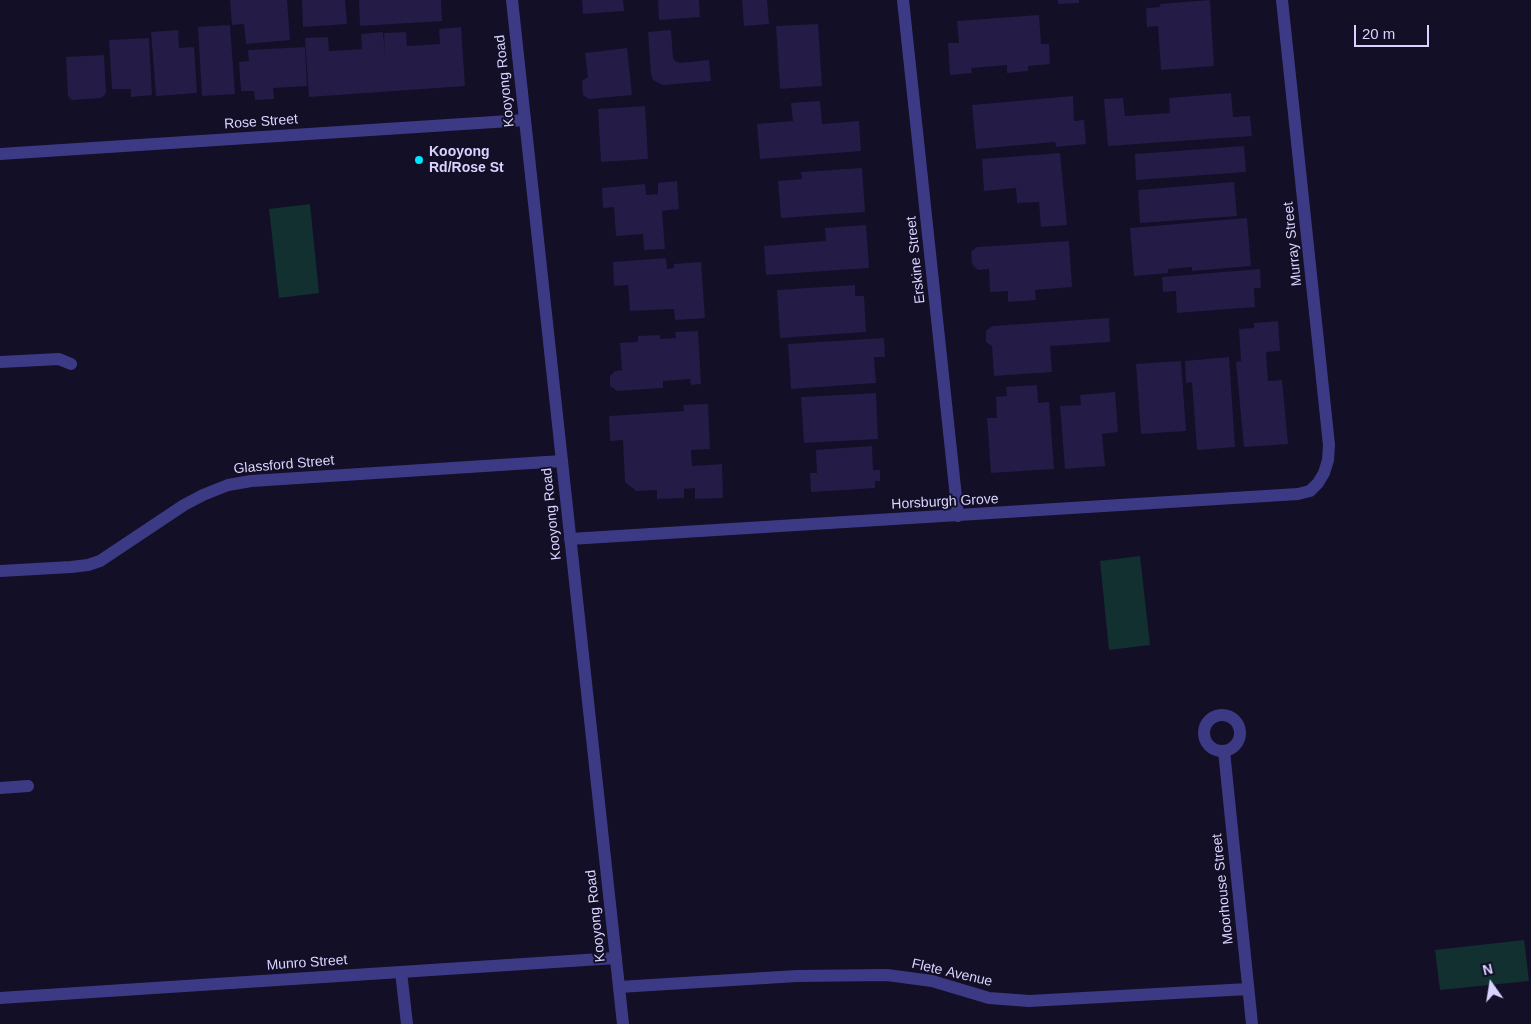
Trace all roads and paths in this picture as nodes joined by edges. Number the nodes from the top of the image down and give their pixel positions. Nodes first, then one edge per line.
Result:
1 (512, 0) edge
2 (903, 0) edge
3 (1282, 0) edge
4 (524, 120) junction
5 (0, 154) edge
6 (0, 362) edge
7 (71, 364) dead end
8 (562, 461) junction
9 (1318, 483) joint
10 (958, 516) junction
11 (570, 539) junction
12 (0, 571) edge
13 (1224, 751) dead end
14 (28, 786) dead end
15 (0, 788) edge
16 (616, 958) junction
17 (401, 972) junction
18 (619, 987) junction
19 (1248, 989) junction
20 (0, 998) edge
21 (407, 1024) edge
22 (623, 1024) edge
23 (1252, 1024) edge

1 - 4 street, Kooyong Road
2 - 10 street, Erskine Street
3 - 9 street, Murray Street
4 - 5 street, Rose Street
4 - 8 street, Kooyong Road
6 - 7 street
8 - 11 street, Kooyong Road
8 - 12 street, Glassford Street
9 - 10 street, Horsburgh Grove
10 - 11 street, Horsburgh Grove
11 - 16 street, Kooyong Road
13 - 19 street, Moorhouse Street
14 - 15 street
16 - 17 street, Munro Street
16 - 18 street, Kooyong Road
17 - 20 street, Munro Street
17 - 21 street
18 - 19 street, Flete Avenue
18 - 22 street, Kooyong Road
19 - 23 street, Moorhouse Street

